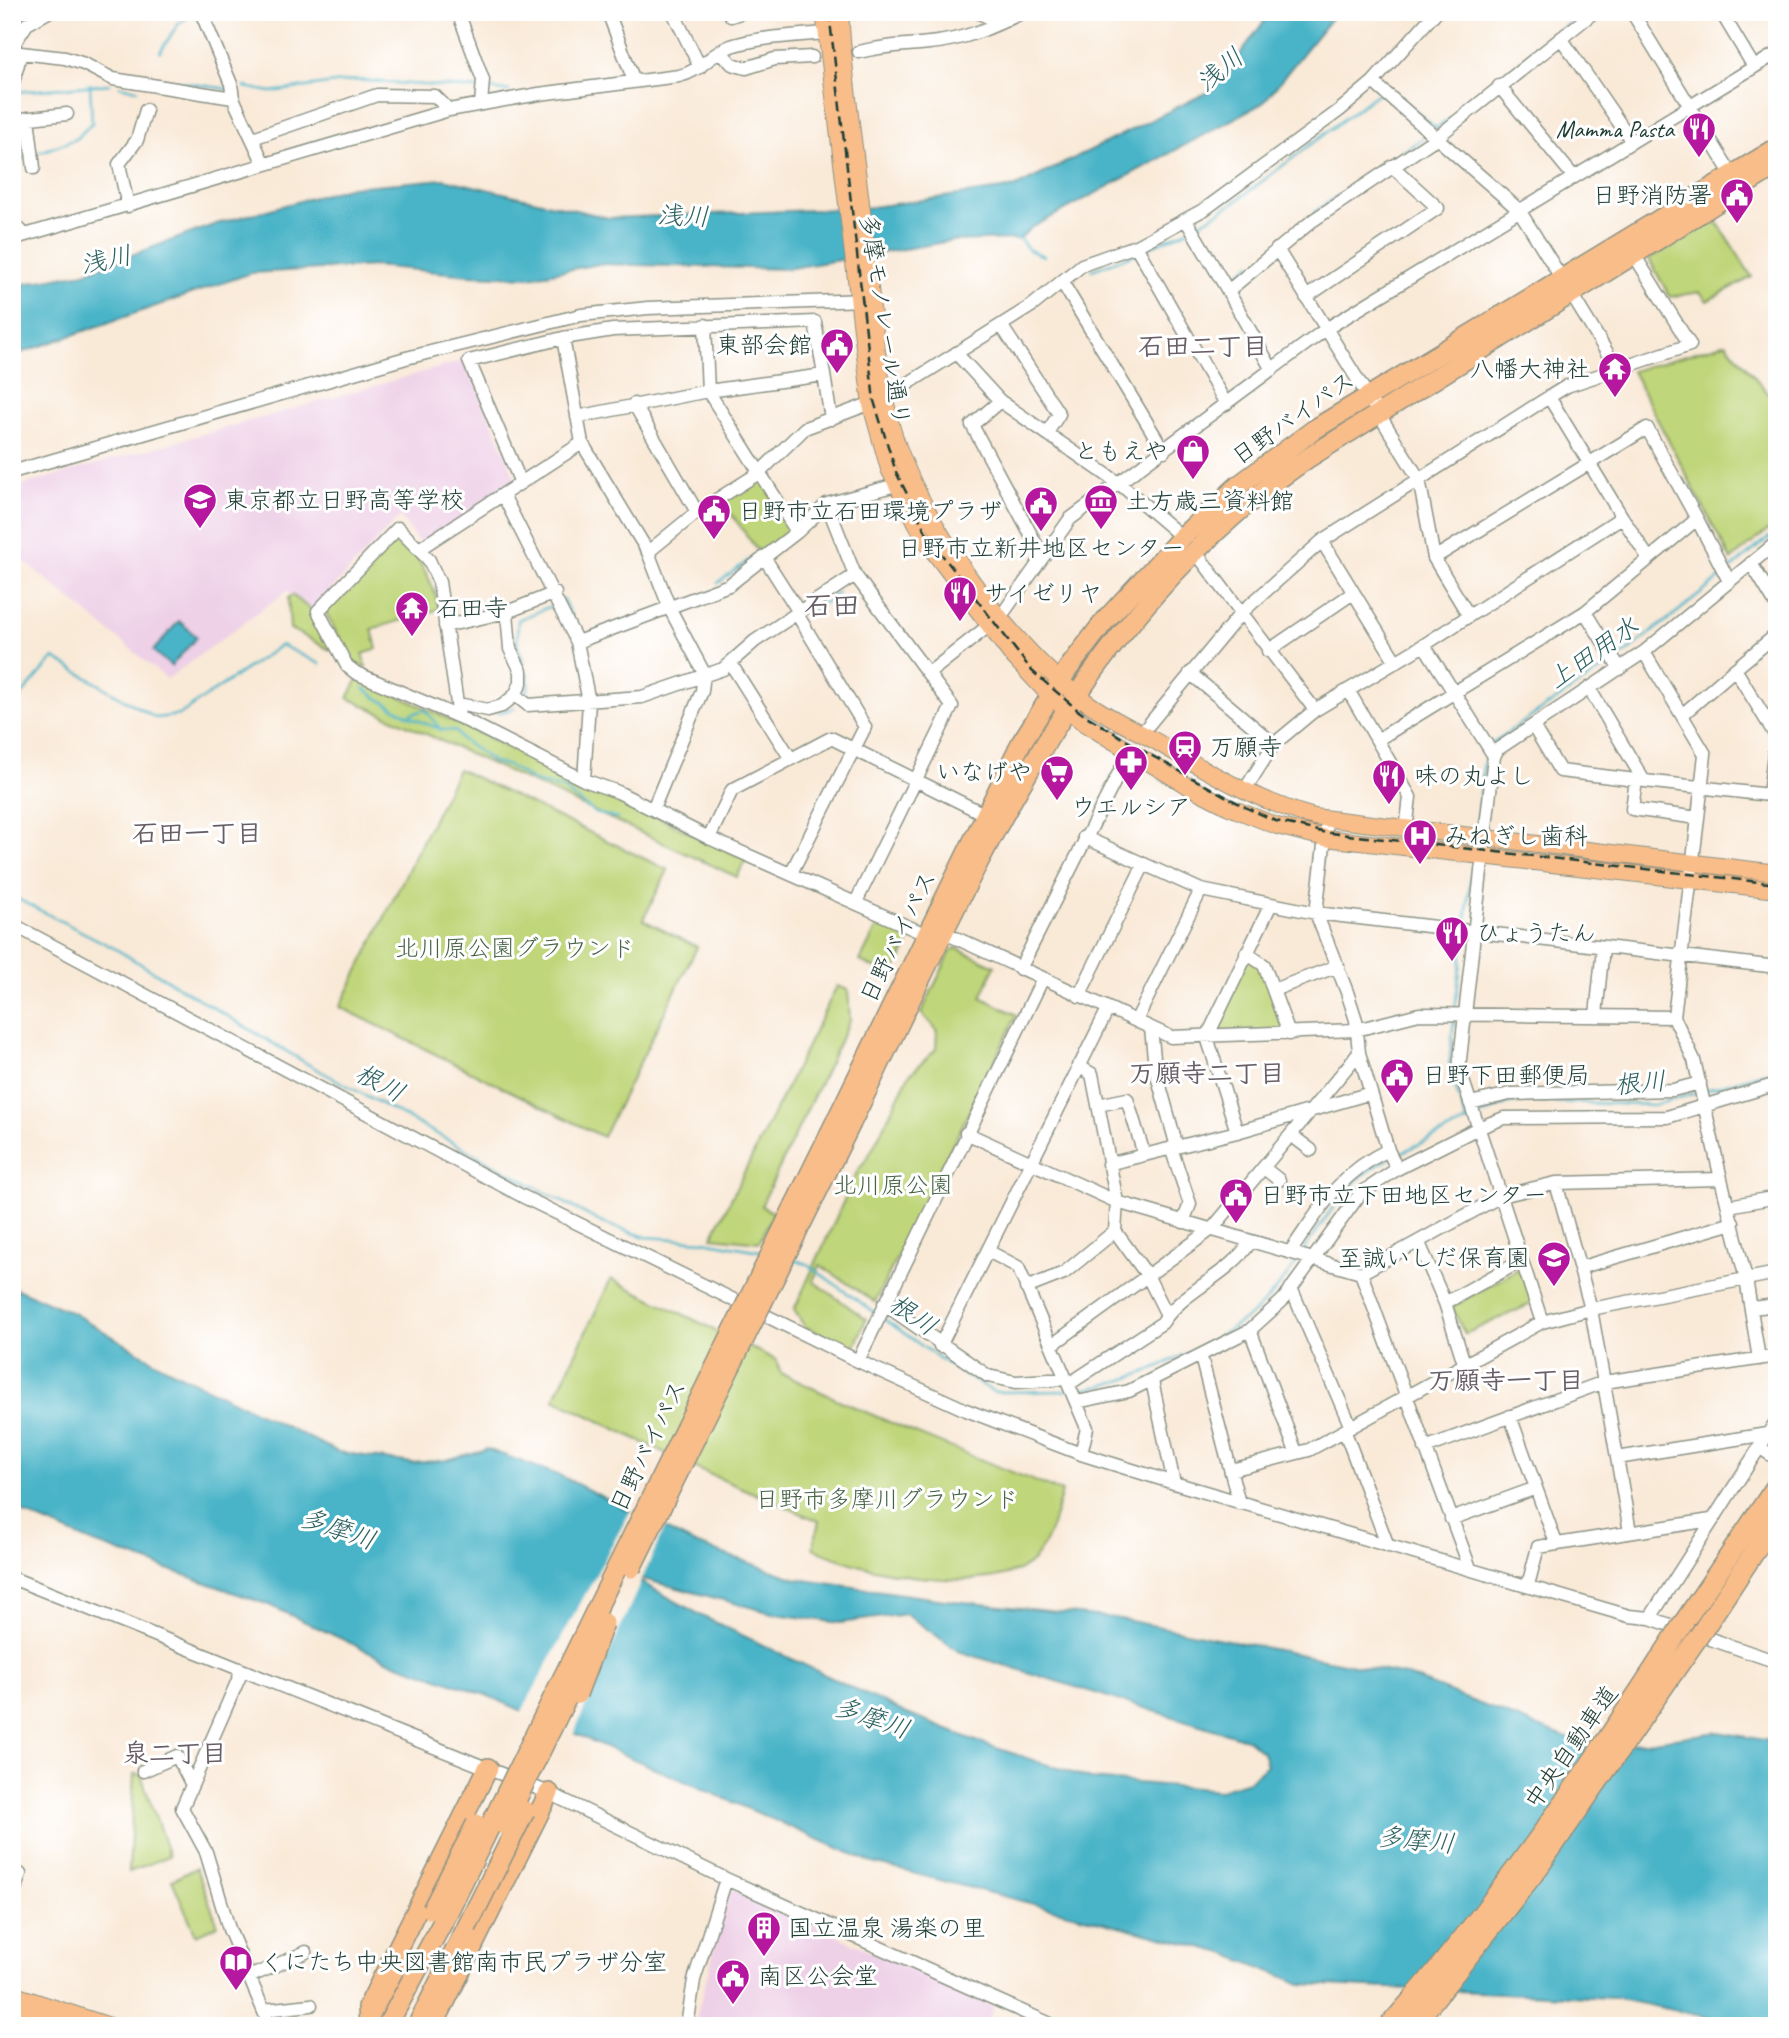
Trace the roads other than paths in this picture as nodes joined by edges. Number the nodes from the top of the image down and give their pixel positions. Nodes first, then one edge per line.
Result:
1 (48, 12) edge
2 (201, 12) edge
3 (457, 12) edge
4 (608, 12) edge
5 (673, 12) edge
6 (730, 12) edge
7 (743, 12) edge
8 (824, 12) edge
9 (840, 12) edge
10 (977, 12) edge
11 (998, 12) edge
12 (1023, 12) edge
13 (1436, 12) edge
14 (1594, 12) edge
15 (1632, 12) edge
16 (1721, 12) edge
17 (833, 32) junction
18 (1561, 38) junction
19 (15, 51) edge
20 (720, 51) junction
21 (859, 52) dead end
22 (1777, 53) edge
23 (812, 57) dead end
24 (700, 67) junction
25 (1754, 67) junction
26 (634, 81) junction
27 (12, 86) edge
28 (1499, 86) junction
29 (1378, 87) junction
30 (482, 94) junction
31 (233, 98) junction
32 (1690, 106) junction
33 (146, 110) dead end
34 (449, 110) junction
35 (67, 114) dead end
36 (28, 118) junction
37 (12, 120) edge
38 (253, 138) junction
39 (1436, 138) junction
40 (1631, 141) junction
41 (1777, 148) edge
42 (264, 164) junction
43 (1777, 165) edge
44 (1392, 166) junction
45 (34, 168) dead end
46 (1732, 175) junction
47 (1573, 176) junction
48 (128, 205) junction
49 (1519, 210) junction
50 (12, 220) edge
51 (1189, 226) junction
52 (18, 237) edge
53 (1278, 249) junction
54 (1138, 251) junction
55 (1633, 253) junction
56 (1062, 282) junction
57 (1566, 286) junction
58 (1228, 291) junction
59 (1306, 297) junction
60 (864, 298) junction
61 (1001, 324) junction
62 (705, 325) junction
63 (1326, 329) junction
64 (563, 338) junction
65 (956, 354) junction
66 (1617, 369) junction
67 (1272, 370) junction
68 (824, 375) junction
69 (708, 391) junction
70 (1549, 397) junction
71 (1000, 401) junction
72 (878, 402) junction
73 (634, 404) junction
74 (1226, 404) junction
75 (1373, 404) junction
76 (577, 417) junction
77 (831, 419) junction
78 (1047, 433) junction
79 (582, 443) junction
80 (1164, 451) junction
81 (1588, 461) junction
82 (12, 472) edge
83 (759, 473) junction
84 (1419, 478) junction
85 (521, 483) junction
86 (1120, 484) junction
87 (896, 485) junction
88 (503, 495) junction
89 (827, 504) junction
90 (697, 512) junction
91 (1622, 517) junction
92 (1697, 520) junction
93 (797, 532) junction
94 (1322, 541) junction
95 (1777, 542) edge
96 (1188, 543) junction
97 (419, 549) junction
98 (648, 552) junction
99 (764, 557) junction
100 (1043, 557) junction
101 (1434, 558) junction
102 (1649, 559) junction
103 (1751, 563) junction
104 (855, 575) junction
105 (1726, 576) junction
106 (555, 593) junction
107 (1353, 593) junction
108 (1777, 606) edge
109 (670, 609) junction
110 (507, 612) junction
111 (1585, 612) junction
112 (798, 613) junction
113 (1241, 613) junction
114 (1469, 616) junction
115 (995, 621) junction
116 (445, 626) junction
117 (1777, 634) edge
118 (577, 642) junction
119 (1424, 645) junction
120 (1268, 651) junction
121 (1644, 652) junction
122 (1396, 662) junction
123 (731, 664) junction
124 (1616, 664) junction
125 (1735, 670) junction
126 (704, 673) junction
127 (929, 673) junction
128 (1190, 673) junction
129 (1055, 688) junction
130 (1589, 688) junction
131 (1348, 690) junction
132 (1454, 693) junction
133 (515, 695) junction
134 (1070, 701) junction
135 (589, 702) junction
136 (459, 710) junction
137 (1315, 710) junction
138 (1682, 715) junction
139 (1533, 726) junction
140 (1141, 734) junction
141 (1377, 740) junction
142 (1274, 744) junction
143 (854, 749) junction
144 (1130, 751) junction
145 (1490, 751) junction
146 (791, 759) junction
147 (584, 780) junction
148 (1640, 780) junction
149 (916, 781) junction
150 (1701, 788) junction
151 (1244, 791) junction
152 (1773, 796) edge
153 (653, 809) junction
154 (984, 814) junction
155 (1698, 818) junction
156 (1327, 820) junction
157 (1406, 830) junction
158 (1084, 837) junction
159 (709, 838) junction
160 (1325, 838) junction
161 (1485, 839) junction
162 (1483, 856) junction
163 (1692, 863) junction
164 (1144, 864) junction
165 (791, 873) junction
166 (1777, 873) edge
167 (1690, 880) junction
168 (1201, 890) junction
169 (1777, 890) edge
170 (856, 902) junction
171 (1271, 904) junction
172 (1317, 913) junction
173 (12, 924) edge
174 (1468, 930) junction
175 (936, 934) junction
176 (1602, 948) junction
177 (1246, 953) junction
178 (1681, 957) junction
179 (1338, 966) junction
180 (1777, 967) edge
181 (1020, 969) junction
182 (1042, 980) junction
183 (1273, 990) junction
184 (1079, 996) junction
185 (1108, 1009) junction
186 (1459, 1015) junction
187 (1596, 1015) junction
188 (1674, 1017) junction
189 (1136, 1021) junction
190 (1151, 1028) junction
191 (1356, 1031) junction
192 (1289, 1034) junction
193 (1207, 1037) junction
194 (1359, 1053) junction
195 (1078, 1066) junction
196 (1700, 1085) junction
197 (1776, 1085) edge
198 (1371, 1093) junction
199 (1470, 1103) junction
200 (1704, 1104) junction
201 (1098, 1105) junction
202 (1309, 1112) junction
203 (1478, 1128) junction
204 (1237, 1132) junction
205 (966, 1133) junction
206 (1291, 1135) junction
207 (1174, 1148) junction
208 (1311, 1150) dead end
209 (1388, 1150) junction
210 (1144, 1154) junction
211 (1032, 1164) junction
212 (1108, 1164) junction
213 (1264, 1168) junction
214 (1397, 1169) junction
215 (1721, 1179) junction
216 (1279, 1180) dead end
217 (1556, 1183) junction
218 (1501, 1196) junction
219 (1777, 1197) edge
220 (1117, 1202) junction
221 (1729, 1206) junction
222 (1184, 1222) junction
223 (1732, 1223) junction
224 (1213, 1229) junction
225 (1115, 1231) junction
226 (1251, 1241) junction
227 (1419, 1243) junction
228 (988, 1251) junction
229 (1301, 1256) junction
230 (1521, 1261) junction
231 (1582, 1267) junction
232 (1361, 1273) junction
233 (1777, 1273) edge
234 (1146, 1275) junction
235 (1746, 1279) junction
236 (1026, 1288) junction
237 (1292, 1288) junction
238 (1445, 1303) junction
239 (1777, 1305) edge
240 (882, 1306) junction
241 (1752, 1308) junction
242 (1591, 1309) junction
243 (1167, 1315) junction
244 (1542, 1322) junction
245 (1251, 1330) junction
246 (1052, 1345) junction
247 (940, 1346) junction
248 (1777, 1356) edge
249 (1201, 1357) junction
250 (1759, 1359) junction
251 (858, 1361) junction
252 (1464, 1363) junction
253 (1152, 1381) junction
254 (1604, 1382) junction
255 (1068, 1383) junction
256 (1406, 1397) junction
257 (1076, 1400) junction
258 (1510, 1416) junction
259 (1777, 1420) edge
260 (1348, 1429) junction
261 (1768, 1434) junction
262 (1759, 1447) junction
263 (1425, 1448) junction
264 (1296, 1452) junction
265 (1082, 1454) junction
266 (1617, 1458) junction
267 (1777, 1459) edge
268 (1231, 1469) junction
269 (1174, 1483) junction
270 (1777, 1485) edge
271 (1536, 1488) junction
272 (1240, 1503) junction
273 (1777, 1518) edge
274 (1451, 1519) junction
275 (1712, 1520) junction
276 (1630, 1532) junction
277 (1556, 1543) junction
278 (1388, 1546) junction
279 (1470, 1569) junction
280 (12, 1578) edge
281 (1528, 1585) junction
282 (1650, 1618) junction
283 (598, 1621) junction
284 (1777, 1662) edge
285 (242, 1671) junction
286 (488, 1768) junction
287 (143, 1771) dead end
288 (192, 1785) junction
289 (549, 1793) junction
290 (12, 1872) edge
291 (726, 1879) junction
292 (12, 1899) edge
293 (306, 1952) dead end
294 (249, 1977) junction
295 (12, 1994) edge
296 (311, 2005) dead end
297 (12, 2010) edge
298 (264, 2010) junction
299 (62, 2026) edge
300 (110, 2026) edge
301 (270, 2026) edge
302 (371, 2026) edge
303 (387, 2026) edge
304 (402, 2026) edge
305 (417, 2026) edge
306 (433, 2026) edge
307 (687, 2026) edge
308 (1055, 2026) edge
309 (1390, 2026) edge
310 (1413, 2026) edge

1 - 19 street
2 - 31 street
3 - 30 street
4 - 26 street
5 - 24 street
6 - 7 street
8 - 17 main road, 多摩モノレール通り
9 - 17 main road, 多摩モノレール通り
10 - 11 street
12 - 21 street
13 - 29 street
14 - 18 street
15 - 32 street
16 - 25 street
17 - 20 street
17 - 60 main road, 多摩モノレール通り
18 - 28 street
18 - 40 street
19 - 27 street
19 - 31 street
20 - 23 street
20 - 24 street
22 - 25 street
24 - 26 street
25 - 32 street
26 - 30 street
28 - 39 street
28 - 47 street
29 - 39 street
29 - 51 street
30 - 34 street
31 - 38 street
32 - 40 street
32 - 46 street
33 - 48 street
34 - 38 street
34 - 42 street
35 - 36 street
36 - 37 street
36 - 45 street
38 - 42 street
39 - 44 street
39 - 49 street
40 - 47 street
41 - 46 highway, 日野バイパス
42 - 48 street
43 - 55 highway, 日野バイパス
44 - 53 street
44 - 59 street
46 - 57 highway, 日野バイパス
47 - 49 street
48 - 52 street
49 - 57 street
49 - 63 street
50 - 52 street
51 - 54 street
51 - 58 street
53 - 58 street
53 - 59 street
54 - 56 street
54 - 74 street
55 - 57 highway, 日野バイパス
55 - 66 street
56 - 61 street
56 - 80 street
57 - 66 street
57 - 75 highway, 日野バイパス
58 - 67 street
59 - 63 street
60 - 72 main road, 多摩モノレール通り
60 - 82 street
61 - 65 street
61 - 78 street
62 - 64 street
62 - 68 street
62 - 69 street
63 - 67 street
63 - 75 street
64 - 76 street
64 - 85 street
65 - 71 street
65 - 72 street
66 - 70 street
67 - 74 street
68 - 69 street
68 - 77 street
69 - 73 street
69 - 83 street
70 - 81 street
70 - 84 street
71 - 78 street
71 - 100 street
72 - 77 street
72 - 87 main road, 多摩モノレール通り
72 - 115 main road, 多摩モノレール通り
73 - 76 street
73 - 90 street
74 - 80 street
75 - 84 street
75 - 96 highway, 日野バイパス
76 - 79 street
77 - 83 street
78 - 86 street
79 - 85 street
79 - 98 street
80 - 86 street
81 - 91 street
81 - 92 street
81 - 101 street
83 - 90 street
83 - 93 street
84 - 94 street
84 - 101 street
85 - 88 street
86 - 96 street
86 - 100 street
87 - 89 street
87 - 115 main road, 多摩モノレール通り
88 - 97 street
88 - 106 street
89 - 93 street
89 - 104 street
90 - 98 street
91 - 102 street
91 - 114 street
92 - 102 street
92 - 105 street
93 - 99 street
94 - 107 street
94 - 113 street
95 - 103 street
96 - 113 street
96 - 129 highway, 日野バイパス
96 - 134 highway, 日野バイパス
97 - 116 street
97 - 136 street
98 - 109 street
99 - 109 street
99 - 112 street
100 - 115 street
101 - 114 street
102 - 111 street
103 - 105 street
103 - 108 street
104 - 112 street
104 - 127 street
105 - 121 street
106 - 110 street
106 - 118 street
107 - 120 street
107 - 122 street
109 - 118 street
109 - 126 street
110 - 116 street
110 - 133 street
111 - 124 street
111 - 132 street
112 - 123 street
112 - 143 street
113 - 120 street
113 - 128 street
114 - 119 street
115 - 127 street
115 - 129 main road, 多摩モノレール通り
116 - 136 street
117 - 125 street
118 - 135 street
119 - 122 street
119 - 132 street
120 - 137 street
121 - 124 street
121 - 138 street
122 - 131 street
123 - 126 street
123 - 146 street
124 - 130 street
125 - 138 street
125 - 152 street
126 - 135 street
126 - 153 street
127 - 149 street
128 - 140 street
128 - 142 street
129 - 134 main road, 多摩モノレール通り
129 - 154 highway, 日野バイパス
130 - 139 street
130 - 148 street
131 - 137 street
131 - 141 street
132 - 141 street
132 - 145 street
133 - 135 street
133 - 136 street
134 - 140 main road, 多摩モノレール通り
134 - 144 main road, 多摩モノレール通り
134 - 175 highway, 日野バイパス
135 - 147 street
136 - 147 street
137 - 142 street
138 - 150 street
139 - 145 street
139 - 148 street
140 - 151 main road, 多摩モノレール通り
141 - 157 street
142 - 151 street
143 - 146 street
143 - 149 street
143 - 165 street
144 - 158 street
144 - 160 main road, 多摩モノレール通り
145 - 161 street
146 - 159 street
147 - 153 street
148 - 150 street
148 - 155 street
149 - 154 street
149 - 170 street
150 - 152 street
150 - 155 street
151 - 156 main road, 多摩モノレール通り
153 - 159 street
154 - 175 highway, 日野バイパス
155 - 163 street
156 - 157 main road, 多摩モノレール通り
156 - 160 street
157 - 161 main road, 多摩モノレール通り
158 - 164 street
158 - 181 street
159 - 165 street
160 - 162 main road, 多摩モノレール通り
160 - 172 street
161 - 162 street
161 - 163 main road, 多摩モノレール通り
162 - 167 main road, 多摩モノレール通り
162 - 174 street
163 - 166 main road, 多摩モノレール通り
163 - 167 street
164 - 168 street
164 - 184 street
165 - 170 street
167 - 169 main road, 多摩モノレール通り
167 - 178 street
168 - 171 street
168 - 189 street
170 - 175 street
171 - 172 street
171 - 177 street
172 - 174 street
172 - 179 street
173 - 251 street
174 - 176 street
174 - 186 street
175 - 181 street
175 - 283 highway, 日野バイパス, bridge
176 - 178 street
176 - 187 street
177 - 183 street
177 - 193 street
178 - 180 street
178 - 188 street
179 - 183 street
179 - 191 street
181 - 182 street
182 - 184 street
182 - 205 street
183 - 192 street
184 - 185 street
185 - 189 street
185 - 195 street
186 - 187 street
186 - 191 street
186 - 199 street
187 - 188 street
188 - 196 street
189 - 190 street
190 - 193 street
190 - 207 street
191 - 192 street
191 - 194 street
192 - 193 street
193 - 204 street
194 - 198 street
194 - 202 street
195 - 201 street
195 - 211 street
196 - 199 street
196 - 200 street
197 - 200 street
198 - 202 street
198 - 209 street
199 - 203 street
200 - 203 street
200 - 215 street
201 - 210 street
201 - 212 street
202 - 204 street
202 - 206 street
203 - 214 street
203 - 218 street
204 - 207 street
205 - 211 street
205 - 240 street
206 - 208 street
206 - 213 street
207 - 210 street
207 - 222 street
209 - 214 street
209 - 229 street
210 - 212 street
211 - 220 street
211 - 228 street
212 - 220 street
213 - 216 street
213 - 224 street
214 - 229 street
215 - 217 street
215 - 221 street
217 - 218 street
217 - 231 street
218 - 227 street
218 - 230 street
219 - 221 street
220 - 222 street
220 - 225 street
221 - 223 street
222 - 224 street
223 - 231 street
223 - 235 street
224 - 226 street
224 - 234 street
225 - 234 street
225 - 236 street
226 - 229 street
226 - 243 street
227 - 232 street
227 - 238 street
228 - 236 street
228 - 247 street
229 - 232 street
229 - 237 street
230 - 238 street
230 - 244 street
231 - 242 street
232 - 256 street
233 - 235 street
234 - 243 street
234 - 246 street
235 - 241 street
235 - 242 street
236 - 246 street
237 - 245 street
237 - 260 street
238 - 252 street
239 - 241 street
240 - 247 street
240 - 251 street
241 - 250 street
242 - 244 street
242 - 254 street
243 - 255 street
244 - 252 street
245 - 249 street
245 - 264 street
246 - 255 street
247 - 255 street
248 - 250 street
249 - 253 street
249 - 268 street
250 - 254 street
251 - 265 street
252 - 256 street
253 - 257 street
253 - 269 street
254 - 258 street
254 - 266 street
255 - 257 street
256 - 260 street
256 - 263 street
257 - 265 street
258 - 263 street
258 - 271 street
259 - 261 street
260 - 264 street
260 - 278 street
261 - 262 street
261 - 266 street
262 - 267 street
262 - 275 street
263 - 274 street
264 - 268 street
265 - 269 street
266 - 276 street
268 - 272 street
269 - 272 street
270 - 309 highway, 中央自動車道, bridge
271 - 274 street
271 - 277 street
272 - 278 street
273 - 310 highway, 中央自動車道, bridge
274 - 279 street
275 - 276 street
275 - 282 street
276 - 277 street
277 - 281 street
278 - 279 street
279 - 281 street
280 - 285 street
281 - 282 street
282 - 284 street
283 - 302 highway, bridge
283 - 303 highway, 日野バイパス, bridge
283 - 304 highway, 日野バイパス, bridge
283 - 305 highway, bridge
285 - 286 street
285 - 288 street
286 - 289 street
286 - 302 highway
287 - 288 street
288 - 294 street
289 - 291 street
289 - 306 highway
290 - 292 street
291 - 307 street
291 - 308 street
293 - 294 street
294 - 298 street
295 - 300 main road
296 - 298 street
297 - 299 main road
298 - 301 street

